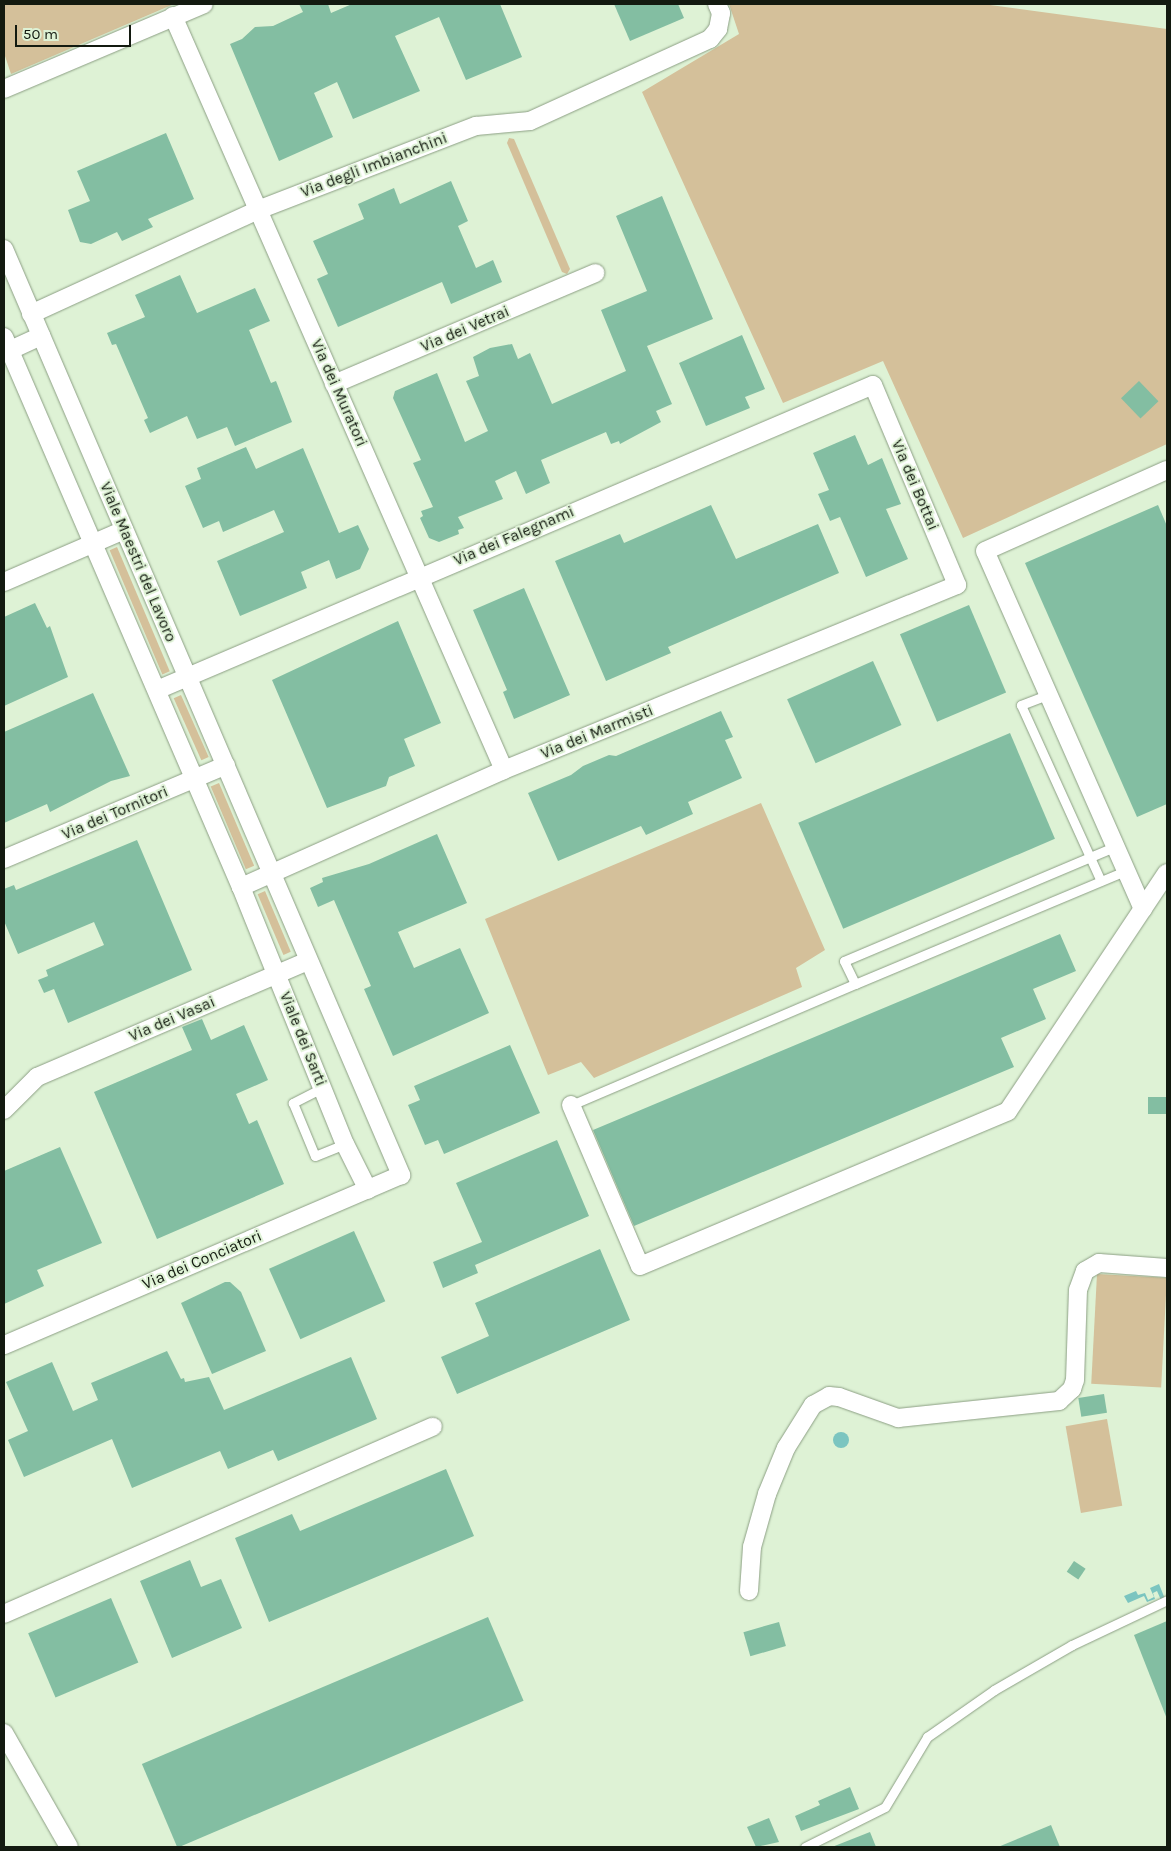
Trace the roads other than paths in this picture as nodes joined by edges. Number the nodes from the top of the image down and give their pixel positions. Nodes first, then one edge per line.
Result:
1 (204, 4) edge
2 (717, 4) edge
3 (173, 16) junction
4 (4, 89) edge
5 (258, 210) junction
6 (4, 249) edge
7 (595, 273) dead end
8 (31, 314) junction
9 (41, 336) junction
10 (6, 347) edge
11 (334, 384) junction
12 (873, 386) joint
13 (1167, 470) edge
14 (124, 530) junction
15 (92, 544) junction
16 (419, 576) junction
17 (4, 582) edge
18 (957, 585) joint
19 (187, 677) junction
20 (157, 690) junction
21 (1047, 695) junction
22 (226, 765) junction
23 (504, 770) junction
24 (194, 780) junction
25 (1114, 847) junction
26 (1090, 857) junction
27 (4, 859) edge
28 (1125, 871) junction
29 (1167, 873) edge
30 (272, 874) junction
31 (1101, 881) junction
32 (241, 887) junction
33 (1143, 909) junction
34 (307, 961) junction
35 (277, 974) junction
36 (855, 984) junction
37 (322, 1088) junction
38 (571, 1105) joint
39 (4, 1110) edge
40 (345, 1144) junction
41 (401, 1175) joint
42 (368, 1190) junction
43 (1167, 1268) edge
44 (4, 1345) edge
45 (433, 1427) dead end
46 (749, 1591) dead end
47 (1167, 1600) edge
48 (4, 1614) edge
49 (4, 1733) edge
50 (69, 1847) edge
51 (805, 1847) edge

1 - 3 street
2 - 5 street, Via degli Imbianchini
3 - 4 street
3 - 5 street, Via dei Muratori
5 - 8 street, Via degli Imbianchini
5 - 11 street, Via dei Muratori
6 - 8 street, Viale Maestri del Lavoro
7 - 11 street, Via dei Vetrai
8 - 9 street, Viale Maestri del Lavoro
9 - 10 street
9 - 14 street, Viale Maestri del Lavoro
10 - 15 street, Viale Maestri del Lavoro
11 - 16 street, Via dei Muratori
12 - 16 street, Via dei Falegnami
12 - 18 street, Via dei Bottai
13 - 21 street
14 - 15 street
14 - 19 street, Viale Maestri del Lavoro
15 - 17 street
15 - 20 street, Viale Maestri del Lavoro
16 - 19 street, Via dei Falegnami
16 - 23 street, Via dei Muratori
18 - 23 street, Via dei Marmisti
19 - 20 street, Via dei Falegnami
19 - 22 street, Viale Maestri del Lavoro
20 - 24 street, Viale Maestri del Lavoro
21 - 25 street
21 - 26 lane
22 - 24 street, Via dei Tornitori
22 - 30 street, Viale Maestri del Lavoro
23 - 30 street, Via dei Marmisti
24 - 27 street, Via dei Tornitori
24 - 32 street, Viale Maestri del Lavoro
25 - 26 lane
25 - 28 street
26 - 31 lane
26 - 36 lane
28 - 31 lane
28 - 33 street
29 - 33 street
30 - 32 street, Via dei Marmisti
30 - 34 street, Viale dei Sarti
31 - 36 lane
32 - 35 street, Viale dei Sarti
33 - 38 street
34 - 35 street, Via dei Vasai
34 - 41 street, Viale dei Sarti
35 - 37 street, Viale dei Sarti
35 - 39 street, Via dei Vasai
36 - 38 lane
37 - 40 street, Viale dei Sarti
37 - 40 lane
40 - 42 street, Viale dei Sarti
41 - 42 street, Via dei Conciatori
42 - 44 street, Via dei Conciatori
43 - 46 street
45 - 48 street
47 - 51 lane
49 - 50 street

